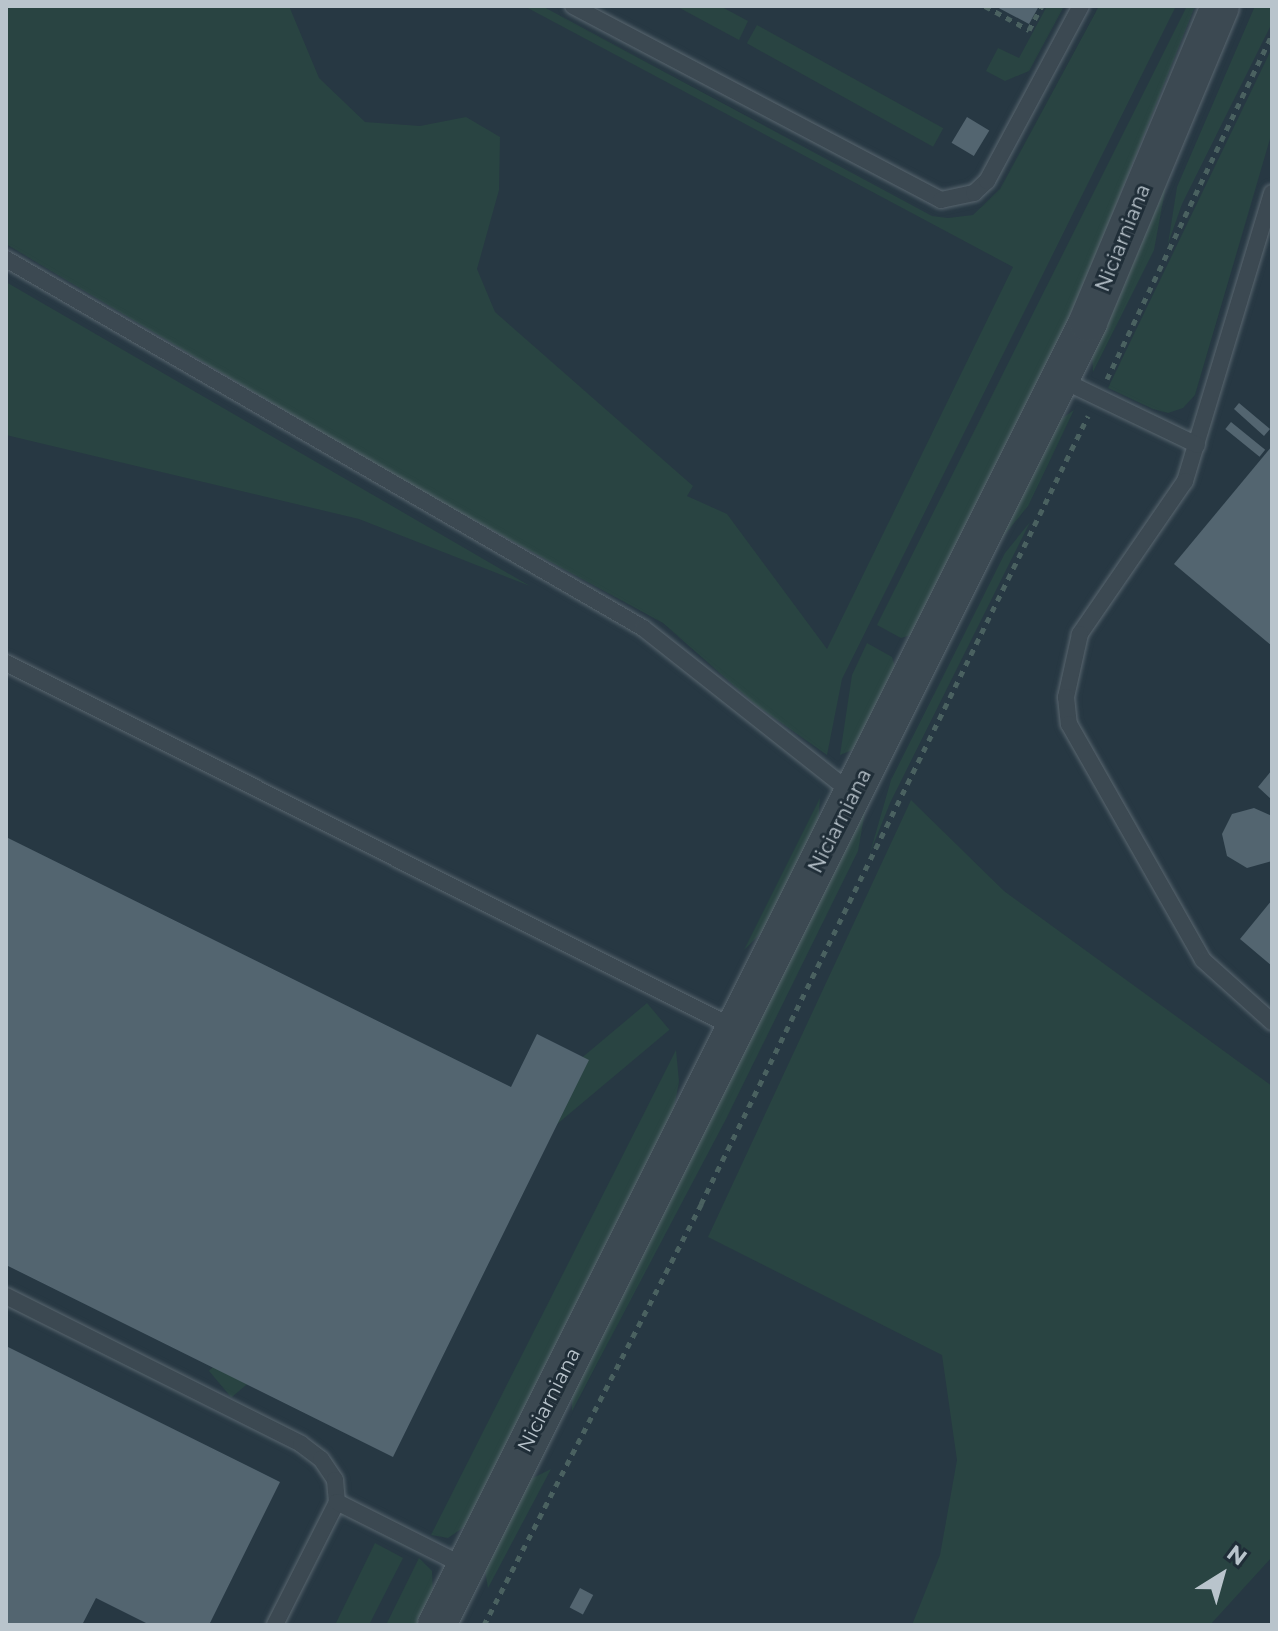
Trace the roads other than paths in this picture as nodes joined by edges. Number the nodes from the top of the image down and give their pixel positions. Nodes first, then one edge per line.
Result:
1 (573, 6) edge
2 (1081, 6) edge
3 (1220, 6) edge
4 (1272, 193) edge
5 (6, 259) edge
6 (1060, 379) junction
7 (1197, 445) junction
8 (6, 663) edge
9 (853, 794) junction
10 (1272, 1022) edge
11 (736, 1029) junction
12 (6, 1296) edge
13 (337, 1502) junction
14 (466, 1567) junction
15 (275, 1625) edge
16 (437, 1625) edge

1 - 2 lane
3 - 6 street, Niciarniana
4 - 7 lane
5 - 9 lane
6 - 7 lane
6 - 9 street, Niciarniana
7 - 10 lane
8 - 11 lane
9 - 11 street, Niciarniana
11 - 14 street, Niciarniana
12 - 13 lane
13 - 14 lane
13 - 15 lane
14 - 16 street, Niciarniana

